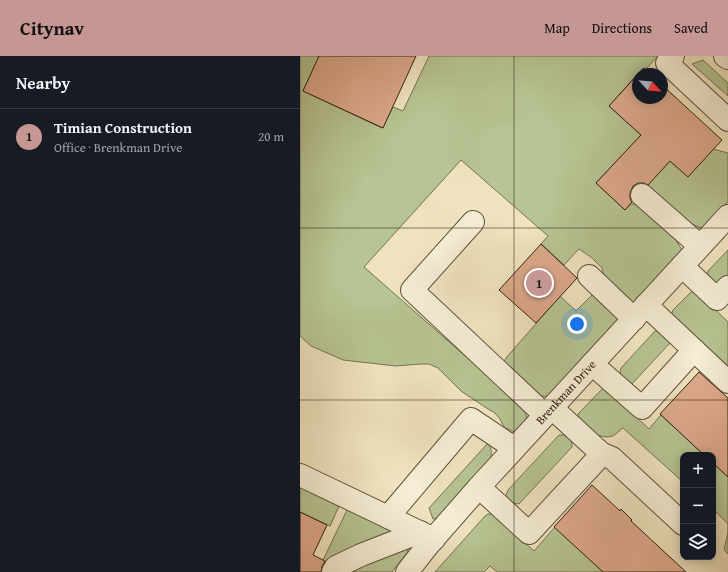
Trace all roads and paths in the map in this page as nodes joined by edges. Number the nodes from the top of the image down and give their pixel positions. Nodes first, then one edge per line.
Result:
1 (673, 56) edge
2 (725, 56) edge
3 (728, 58) edge
4 (728, 120) edge
5 (642, 195) dead end
6 (728, 216) edge
7 (473, 222) dead end
8 (700, 246) junction
9 (682, 266) junction
10 (589, 276) dead end
11 (724, 298) edge
12 (640, 312) junction
13 (694, 350) junction
14 (592, 364) junction
15 (728, 382) edge
16 (549, 411) junction
17 (514, 448) junction
18 (602, 454) junction
19 (300, 475) edge
20 (479, 487) junction
21 (388, 517) junction
22 (680, 521) edge
23 (427, 536) junction
24 (333, 572) edge
25 (408, 572) edge

1 - 4 street
2 - 3 street
5 - 8 street
6 - 8 street, Brenkman Drive
7 - 16 street
8 - 9 street, Brenkman Drive
9 - 11 street
9 - 12 street, Brenkman Drive
10 - 12 street
12 - 13 street
12 - 14 street, Brenkman Drive
13 - 14 street
13 - 15 street
14 - 16 street, Brenkman Drive
16 - 17 street, Brenkman Drive
16 - 18 street
17 - 20 street, Brenkman Drive
17 - 21 street
18 - 20 street
18 - 22 street
19 - 21 street
20 - 23 street, Brenkman Drive
21 - 23 street
23 - 24 street
23 - 25 street, Brenkman Drive

